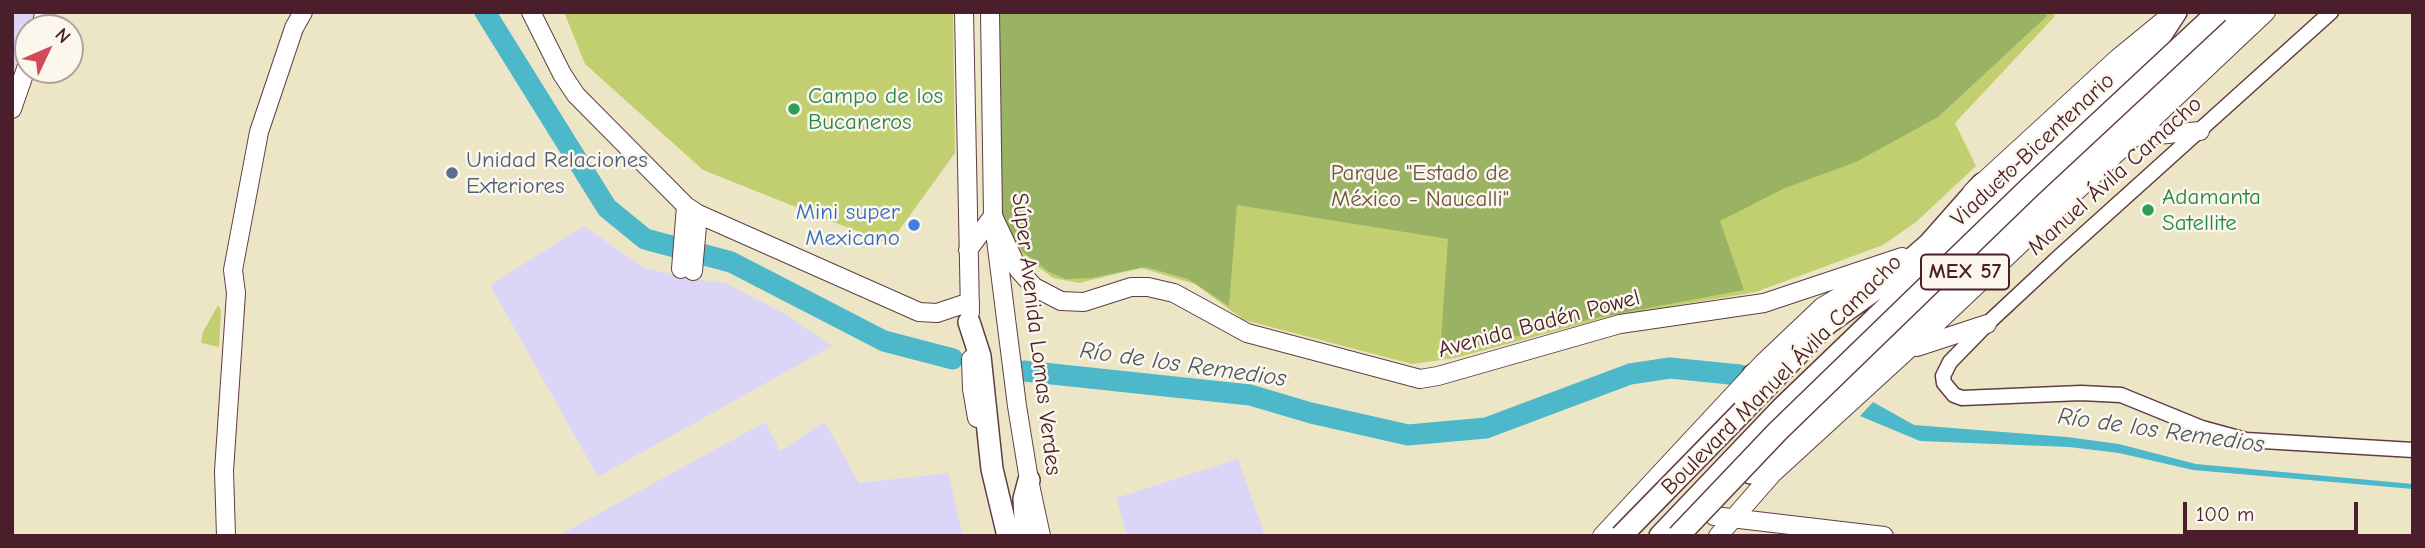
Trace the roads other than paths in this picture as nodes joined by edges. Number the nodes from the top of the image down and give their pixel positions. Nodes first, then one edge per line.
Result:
1 (303, 12) edge
2 (531, 12) edge
3 (964, 12) edge
4 (990, 12) edge
5 (2175, 12) edge
6 (2218, 12) edge
7 (2241, 12) edge
8 (2266, 12) edge
9 (2331, 12) edge
10 (21, 84) edge
11 (12, 109) edge
12 (2200, 131) junction
13 (2135, 137) junction
14 (1982, 184) junction
15 (1991, 207) junction
16 (993, 216) junction
17 (691, 219) junction
18 (968, 250) junction
19 (1902, 257) junction
20 (687, 266) dead end
21 (970, 312) junction
22 (1987, 324) junction
23 (1830, 328) junction
24 (1926, 333) junction
25 (1907, 351) junction
26 (1796, 360) junction
27 (1753, 374) junction
28 (1782, 408) junction
29 (2413, 450) edge
30 (1764, 460) junction
31 (1029, 480) junction
32 (1721, 516) junction
33 (226, 536) edge
34 (1001, 536) edge
35 (1009, 536) edge
36 (1026, 536) edge
37 (1041, 536) edge
38 (1602, 536) edge
39 (1621, 536) edge
40 (1660, 536) edge
41 (1678, 536) edge
42 (1692, 536) edge
43 (1717, 536) edge
44 (1884, 536) edge

1 - 33 main road
2 - 17 main road
3 - 18 main road
4 - 16 main road, Súper Avenida Lomas Verdes
5 - 14 main road, Boulevard Manuel Ávila Camacho
5 - 15 highway, Boulevard Manuel Ávila Camacho / MEX 57
6 - 41 highway, Viaducto Bicentenario, bridge
7 - 30 highway, Boulevard Manuel Ávila Camacho / MEX 57
8 - 13 main road
9 - 12 street, Manuel Ávila Camacho
10 - 11 main road
12 - 13 main road
12 - 22 street, Manuel Ávila Camacho
13 - 24 main road
14 - 19 main road, Boulevard Manuel Ávila Camacho
14 - 23 highway
15 - 23 highway
15 - 28 highway, Boulevard Manuel Ávila Camacho / MEX 57
16 - 18 main road
16 - 19 main road, Avenida Badén Powel
16 - 31 main road, Súper Avenida Lomas Verdes
17 - 20 main road
17 - 21 main road
18 - 21 main road
19 - 27 main road, Boulevard Manuel Ávila Camacho
21 - 34 main road
21 - 35 highway
22 - 25 main road
22 - 29 street, Manuel Ávila Camacho
23 - 26 highway
24 - 25 main road
24 - 30 highway
25 - 32 main road
26 - 27 highway
26 - 28 highway
26 - 39 highway, bridge
27 - 38 main road, Boulevard Manuel Ávila Camacho
28 - 40 highway, Boulevard Manuel Ávila Camacho / MEX 57
30 - 42 highway, Boulevard Manuel Ávila Camacho / MEX 57
31 - 36 highway
31 - 37 main road, Súper Avenida Lomas Verdes
32 - 43 main road
32 - 44 main road

